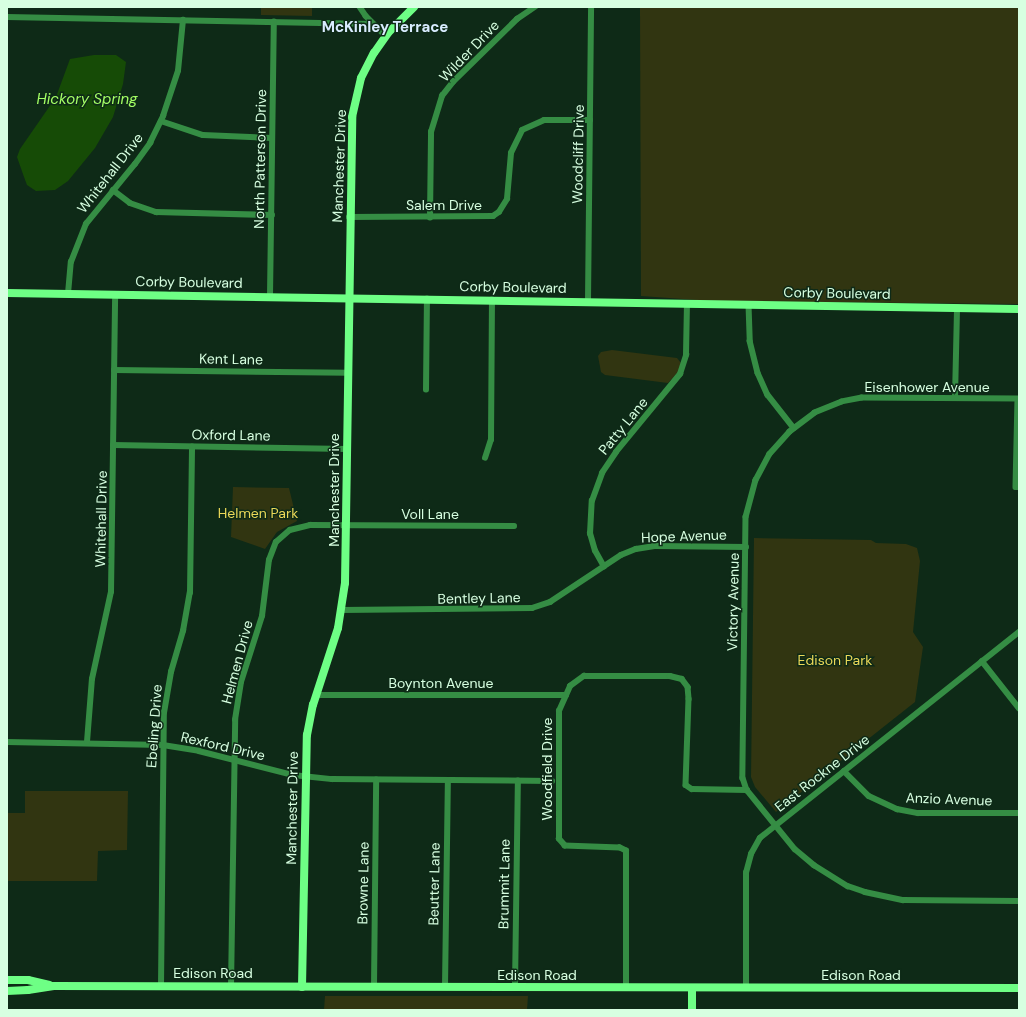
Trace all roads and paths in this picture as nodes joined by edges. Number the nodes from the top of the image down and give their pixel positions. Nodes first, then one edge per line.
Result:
1 (360, 7) edge
2 (414, 7) edge
3 (535, 7) edge
4 (591, 7) edge
5 (7, 17) edge
6 (183, 20) junction
7 (274, 22) junction
8 (372, 24) junction
9 (386, 36) junction
10 (590, 120) junction
11 (161, 121) junction
12 (272, 138) junction
13 (113, 190) junction
14 (272, 215) junction
15 (349, 217) junction
16 (430, 218) junction
17 (7, 293) edge
18 (68, 294) junction
19 (115, 294) junction
20 (270, 296) junction
21 (348, 298) junction
22 (427, 299) junction
23 (492, 300) junction
24 (588, 301) junction
25 (687, 304) junction
26 (749, 305) junction
27 (957, 308) junction
28 (1019, 309) edge
29 (114, 370) junction
30 (348, 373) junction
31 (426, 390) dead end
32 (955, 398) junction
33 (1018, 399) edge
34 (794, 428) junction
35 (114, 445) junction
36 (192, 446) junction
37 (347, 449) junction
38 (485, 458) dead end
39 (1018, 487) edge
40 (347, 526) junction
41 (514, 526) dead end
42 (746, 547) junction
43 (604, 567) junction
44 (342, 610) junction
45 (1019, 632) edge
46 (982, 661) junction
47 (316, 695) junction
48 (566, 695) junction
49 (1019, 708) edge
50 (7, 742) edge
51 (87, 742) junction
52 (163, 745) junction
53 (234, 760) junction
54 (844, 771) junction
55 (305, 776) junction
56 (376, 780) junction
57 (448, 781) junction
58 (518, 781) junction
59 (552, 781) dead end
60 (747, 790) junction
61 (1019, 813) edge
62 (774, 825) junction
63 (1019, 901) edge
64 (7, 980) edge
65 (54, 986) junction
66 (161, 986) junction
67 (231, 986) junction
68 (302, 987) junction
69 (374, 987) junction
70 (445, 987) junction
71 (514, 987) junction
72 (626, 988) junction
73 (692, 988) junction
74 (746, 988) junction
75 (1019, 988) edge
76 (7, 990) edge
77 (692, 1010) edge

1 - 8 street
2 - 9 street, Manchester Drive
3 - 16 street, Wilder Drive
4 - 10 street, Woodcliff Drive
5 - 6 street
6 - 7 street
6 - 11 street, Whitehall Drive
7 - 8 street
7 - 12 street, North Patterson Drive
8 - 9 street
9 - 15 street, Manchester Drive
10 - 16 street, Salem Drive
10 - 24 street, Woodcliff Drive
11 - 12 street
11 - 13 street, Whitehall Drive
12 - 14 street, North Patterson Drive
13 - 14 street
13 - 18 street, Whitehall Drive
14 - 20 street, North Patterson Drive
15 - 16 street, Salem Drive
15 - 21 street, Manchester Drive
17 - 18 street, Corby Boulevard
18 - 19 street, Corby Boulevard
19 - 20 street, Corby Boulevard
19 - 29 street, Whitehall Drive
20 - 21 street, Corby Boulevard
21 - 22 street, Corby Boulevard
21 - 30 street, Manchester Drive
22 - 23 street, Corby Boulevard
22 - 31 street
23 - 24 street, Corby Boulevard
23 - 38 street
24 - 25 street, Corby Boulevard
25 - 26 street, Corby Boulevard
25 - 43 street, Patty Lane
26 - 27 street, Corby Boulevard
26 - 34 street
27 - 28 street, Corby Boulevard
27 - 32 street
29 - 30 street, Kent Lane
29 - 35 street, Whitehall Drive
30 - 37 street, Manchester Drive
32 - 33 street, Eisenhower Avenue
32 - 34 street, Eisenhower Avenue
33 - 39 street
34 - 42 street, Victory Avenue
35 - 36 street, Oxford Lane
35 - 51 street, Whitehall Drive
36 - 37 street, Oxford Lane
36 - 52 street, Ebeling Drive
37 - 40 street, Manchester Drive
40 - 41 street, Voll Lane
40 - 44 street, Manchester Drive
40 - 53 street, Helmen Drive
42 - 43 street, Hope Avenue
42 - 60 street, Victory Avenue
43 - 44 street, Bentley Lane
44 - 47 street, Manchester Drive
45 - 46 street, East Rockne Drive
46 - 49 street
46 - 54 street, East Rockne Drive
47 - 48 street, Boynton Avenue
47 - 55 street, Manchester Drive
48 - 60 street, Woodfield Drive
48 - 72 street, Woodfield Drive
50 - 51 street, Rexford Drive
51 - 52 street, Rexford Drive
52 - 53 street, Rexford Drive
52 - 66 street, Ebeling Drive
53 - 55 street, Rexford Drive
53 - 67 street, Helmen Drive
54 - 61 street, Anzio Avenue
54 - 62 street, East Rockne Drive
55 - 56 street, Rexford Drive
55 - 68 street, Manchester Drive
56 - 57 street, Rexford Drive
56 - 69 street, Browne Lane
57 - 58 street, Rexford Drive
57 - 70 street, Beutter Lane
58 - 59 street, Rexford Drive
58 - 71 street, Brummit Lane
60 - 62 street
62 - 63 street
62 - 74 street, East Rockne Drive
64 - 65 street, Edison Road
65 - 66 street, Edison Road
65 - 76 street, Edison Road
66 - 67 street, Edison Road
67 - 68 street, Edison Road
68 - 69 street, Edison Road
69 - 70 street, Edison Road
70 - 71 street, Edison Road
71 - 72 street, Edison Road
72 - 73 street, Edison Road
73 - 74 street, Edison Road
73 - 77 street
74 - 75 street, Edison Road

